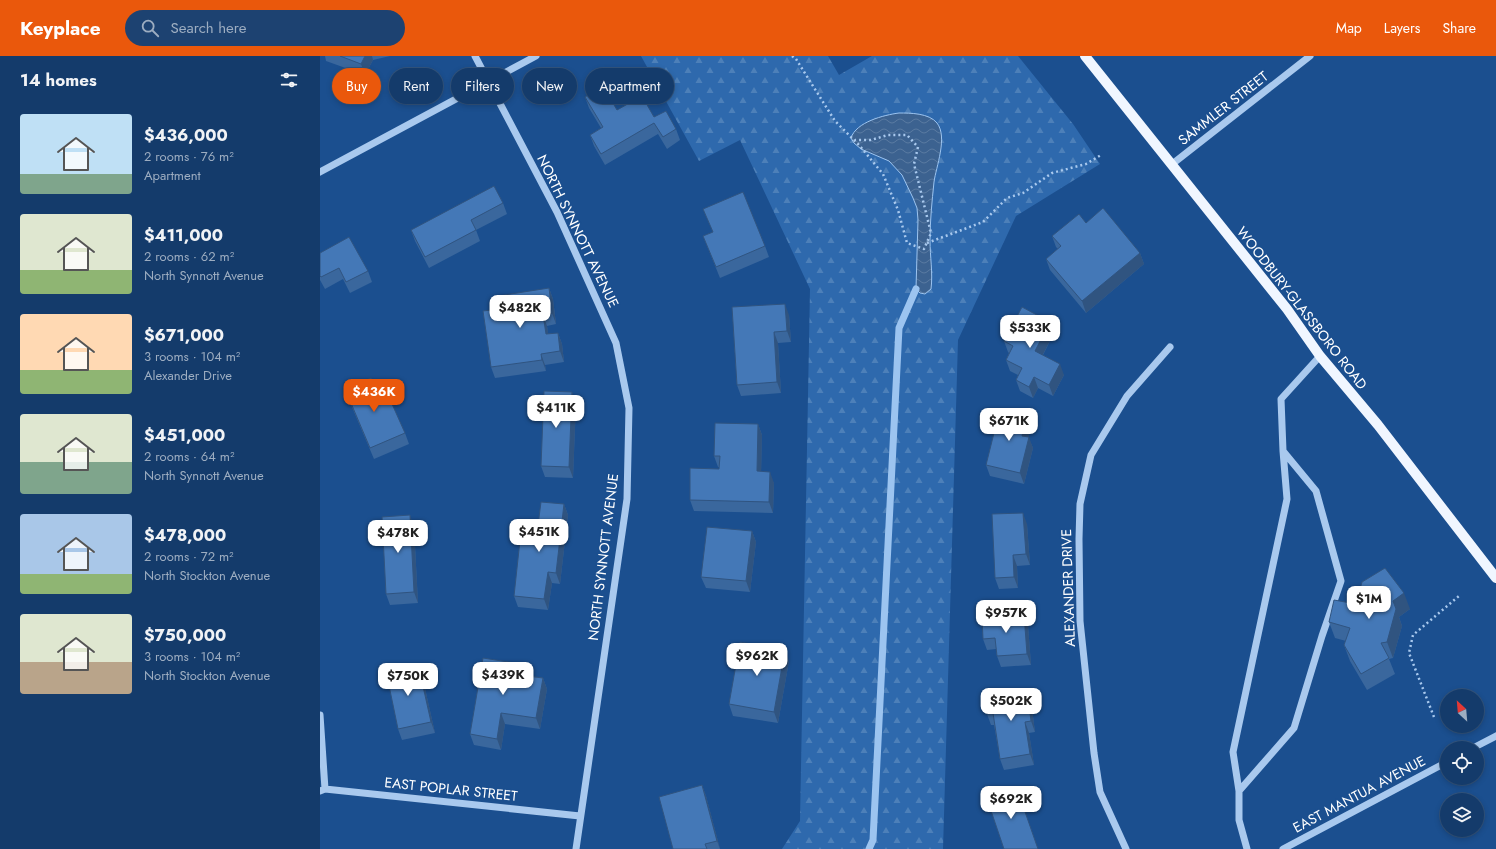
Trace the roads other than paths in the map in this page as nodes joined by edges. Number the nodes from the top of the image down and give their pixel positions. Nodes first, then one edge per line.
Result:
1 (475, 56) edge
2 (536, 56) edge
3 (1085, 56) edge
4 (1310, 56) edge
5 (481, 68) edge
6 (514, 68) edge
7 (451, 102) edge
8 (501, 104) edge
9 (1172, 165) junction
10 (320, 172) edge
11 (1170, 348) dead end
12 (1320, 356) junction
13 (1284, 451) junction
14 (1496, 578) edge
15 (320, 715) edge
16 (1496, 736) edge
17 (1484, 742) edge
18 (1440, 766) edge
19 (323, 790) edge
20 (1239, 790) junction
21 (580, 816) junction
22 (576, 849) edge
23 (1126, 849) edge
24 (1247, 849) edge
25 (1283, 849) edge

1 - 5 street, NORTH SYNNOTT AVENUE
2 - 6 street
3 - 9 main road, WOODBURY-GLASSBORO ROAD
4 - 9 street, SAMMLER STREET
7 - 10 street
8 - 21 street, NORTH SYNNOTT AVENUE
9 - 12 main road, WOODBURY-GLASSBORO ROAD
11 - 23 street, ALEXANDER DRIVE
12 - 13 street
12 - 14 main road, WOODBURY-GLASSBORO ROAD
13 - 20 street
13 - 20 street
15 - 19 street
16 - 17 street
18 - 25 street, EAST MANTUA AVENUE
19 - 21 street, EAST POPLAR STREET
20 - 24 street
21 - 22 street, NORTH SYNNOTT AVENUE

